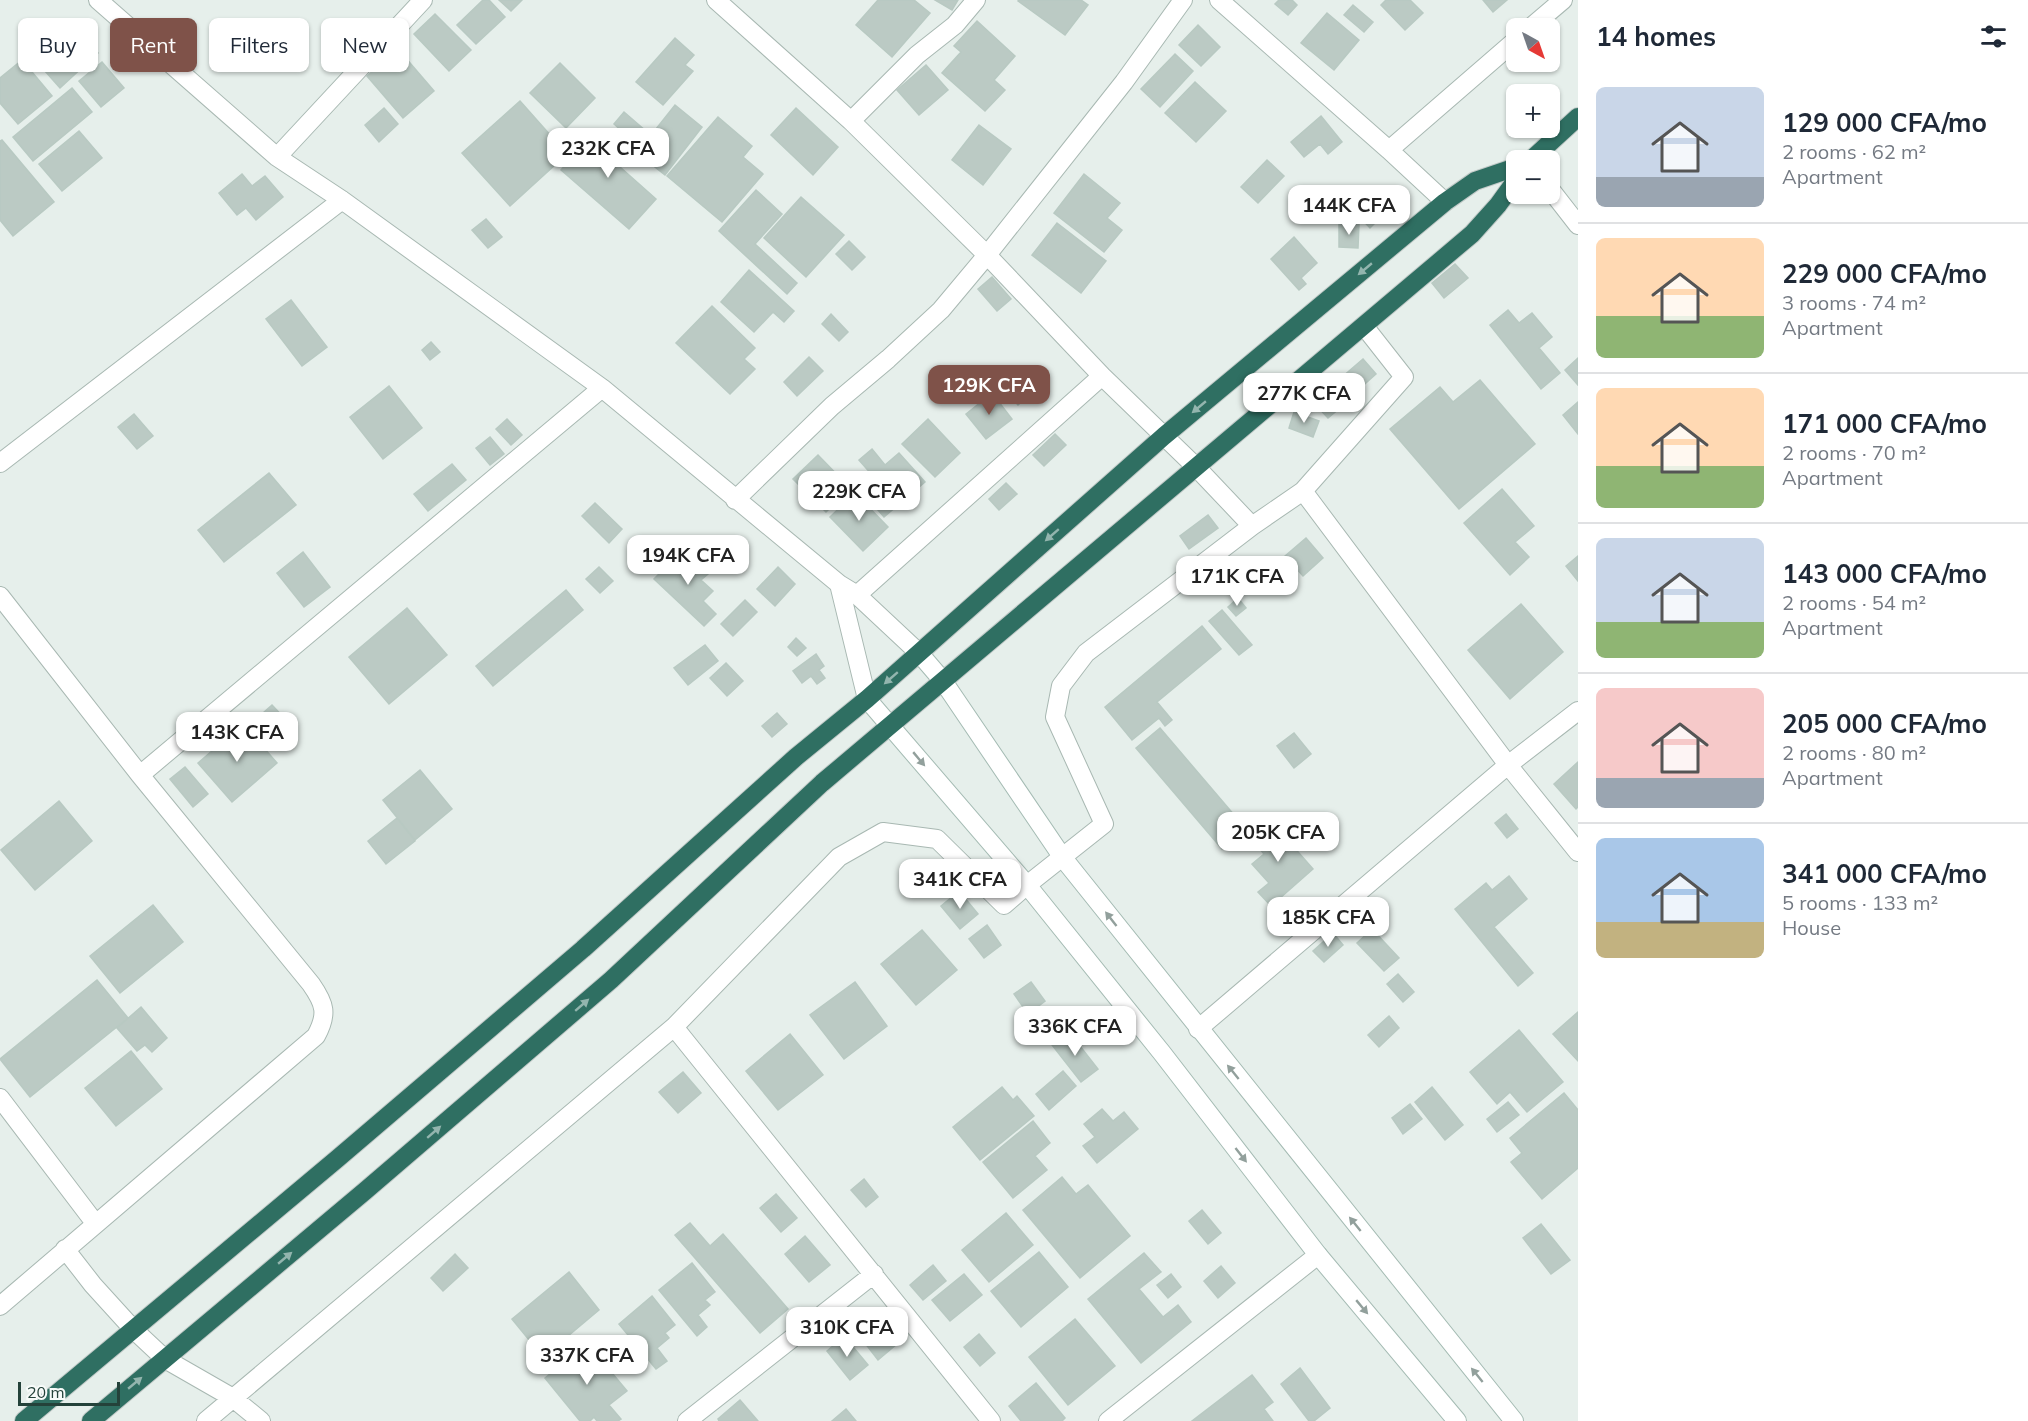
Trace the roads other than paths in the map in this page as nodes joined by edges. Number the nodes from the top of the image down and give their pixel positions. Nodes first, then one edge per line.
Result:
1 (98, 0) edge
2 (423, 0) edge
3 (716, 0) edge
4 (976, 0) edge
5 (1183, 0) edge
6 (1219, 0) edge
7 (1563, 0) edge
8 (1542, 18) edge
9 (1506, 49) edge
10 (1578, 117) edge
11 (851, 121) junction
12 (1389, 150) junction
13 (1543, 150) edge
14 (277, 157) junction
15 (1506, 170) edge
16 (1506, 194) edge
17 (342, 200) junction
18 (1445, 202) junction
19 (1560, 202) edge
20 (1578, 225) edge
21 (987, 255) junction
22 (1364, 326) junction
23 (1102, 376) junction
24 (602, 388) junction
25 (1164, 436) junction
26 (0, 463) edge
27 (1197, 468) junction
28 (1303, 491) junction
29 (735, 500) junction
30 (1252, 526) junction
31 (839, 584) junction
32 (857, 595) junction
33 (0, 596) edge
34 (919, 653) junction
35 (943, 681) junction
36 (867, 699) junction
37 (1578, 711) edge
38 (891, 726) junction
39 (1508, 765) junction
40 (140, 775) junction
41 (1578, 852) edge
42 (1063, 858) junction
43 (1027, 885) junction
44 (674, 1027) junction
45 (1198, 1029) junction
46 (0, 1098) edge
47 (95, 1223) junction
48 (65, 1249) junction
49 (1318, 1255) junction
50 (874, 1274) junction
51 (0, 1306) edge
52 (133, 1329) junction
53 (165, 1359) junction
54 (233, 1398) junction
55 (24, 1421) edge
56 (91, 1421) edge
57 (206, 1421) edge
58 (261, 1421) edge
59 (687, 1421) edge
60 (991, 1421) edge
61 (1108, 1421) edge
62 (1456, 1421) edge
63 (1514, 1421) edge

1 - 14 street
2 - 14 street
3 - 11 street
4 - 11 street
5 - 21 street
6 - 12 street
7 - 8 street
9 - 12 street
10 - 13 highway
11 - 21 street
12 - 18 street
14 - 17 street
15 - 18 highway
16 - 22 highway
17 - 24 street
17 - 26 street
18 -> 25 highway
19 - 20 street
21 - 23 street
21 - 29 street
22 - 27 highway
22 - 28 street
23 - 25 street
23 - 32 street
24 - 29 street
24 - 40 street
25 - 27 street
25 -> 34 highway
27 - 30 street
27 - 35 highway
28 - 30 street
28 - 39 street
29 - 31 street
30 - 42 street
31 - 32 street
31 - 36 street
32 - 34 street
33 - 40 street
34 - 35 street
34 -> 36 highway
35 - 38 highway
35 - 42 street
36 - 38 street
36 - 52 highway
37 - 39 street
38 -> 43 street
53 -> 38 highway
39 - 41 street
39 - 45 street
40 - 47 street
42 - 43 street
45 -> 42 street
43 - 44 street
43 -> 49 street
44 - 50 street
44 - 54 street
63 -> 45 street
46 - 47 street
47 - 48 street
48 - 51 street
48 - 52 street
49 - 61 street
49 -> 62 street
50 - 59 street
50 - 60 street
52 - 53 street
52 - 55 highway
53 - 54 street
56 -> 53 highway
54 - 57 street
54 - 58 street

